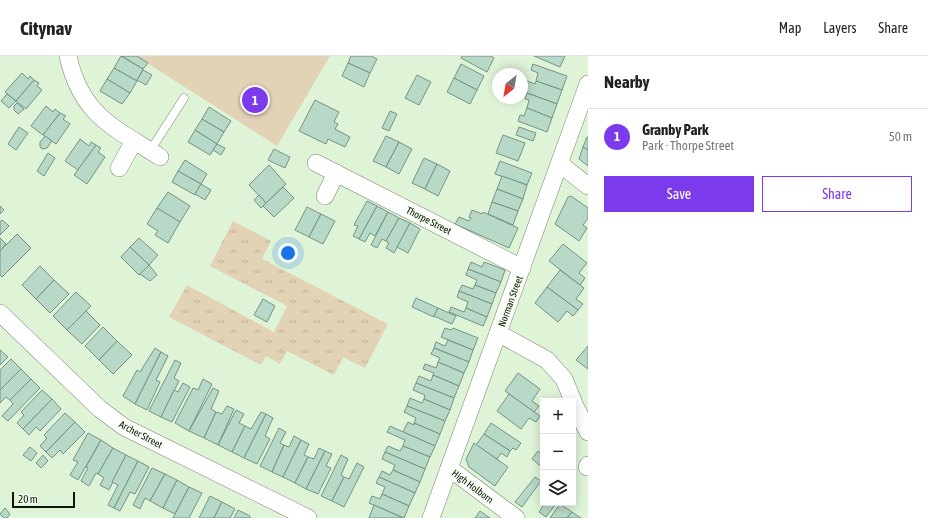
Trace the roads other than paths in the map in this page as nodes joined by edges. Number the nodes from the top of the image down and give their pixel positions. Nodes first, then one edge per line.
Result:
1 (68, 56) edge
2 (588, 84) edge
3 (184, 98) dead end
4 (134, 141) junction
5 (155, 154) joint
6 (316, 163) dead end
7 (560, 164) junction
8 (119, 168) dead end
9 (336, 173) junction
10 (588, 186) edge
11 (325, 196) dead end
12 (522, 268) junction
13 (0, 313) edge
14 (498, 334) junction
15 (572, 398) edge
16 (576, 407) edge
17 (588, 432) edge
18 (449, 468) junction
19 (308, 518) edge
20 (431, 518) edge
21 (516, 518) edge

1 - 4 street
2 - 7 street, Norman Street
3 - 5 lane
4 - 5 street
4 - 8 street
6 - 9 street, Thorpe Street
7 - 10 street
7 - 12 street, Norman Street
9 - 11 street
9 - 12 street, Thorpe Street
12 - 14 street, Norman Street
13 - 19 street, Archer Street
14 - 15 street
14 - 18 street, Norman Street
16 - 17 street
18 - 20 street, Norman Street
18 - 21 street, High Holborn

